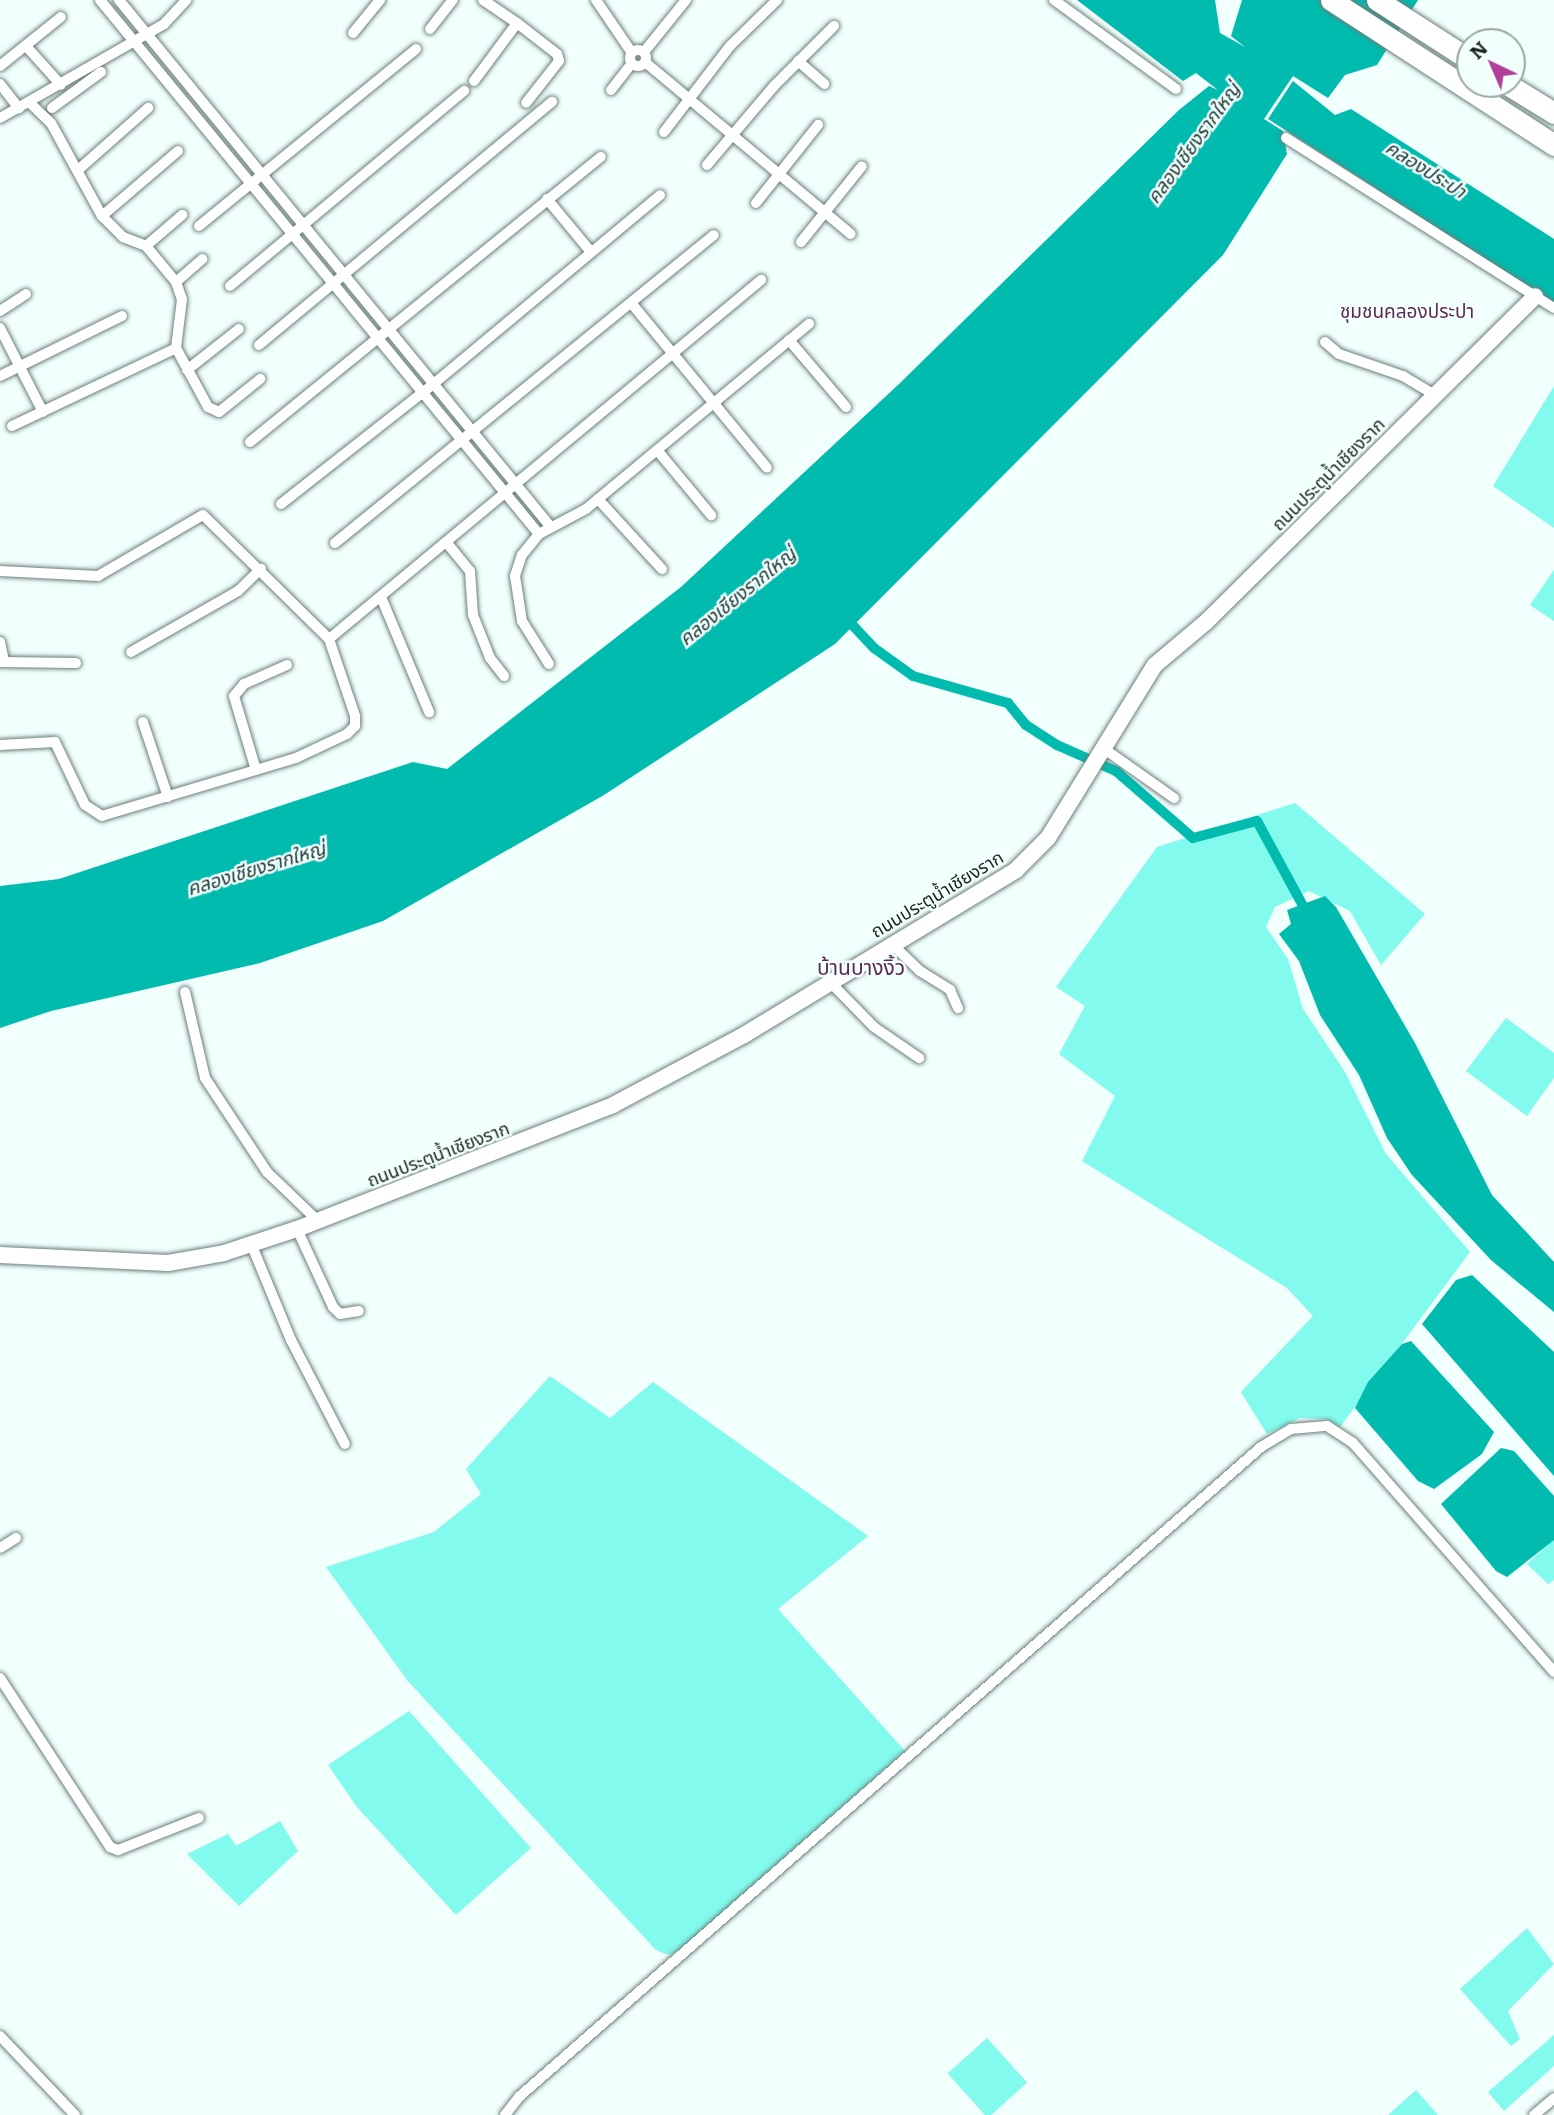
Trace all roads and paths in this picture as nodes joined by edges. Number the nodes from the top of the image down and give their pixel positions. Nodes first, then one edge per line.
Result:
1 (100, 0) edge
2 (119, 0) edge
3 (186, 0) edge
4 (380, 0) edge
5 (453, 0) edge
6 (483, 0) edge
7 (686, 0) edge
8 (777, 0) edge
9 (1054, 0) edge
10 (1331, 0) edge
11 (1377, 0) edge
12 (599, 2) edge
13 (61, 17) dead end
14 (517, 23) junction
15 (834, 26) dead end
16 (430, 29) dead end
17 (353, 33) dead end
18 (147, 34) junction
19 (134, 41) junction
20 (26, 46) junction
21 (416, 49) dead end
22 (1456, 51) edge
23 (644, 57) junction
24 (632, 58) junction
25 (799, 61) junction
26 (0, 66) edge
27 (102, 72) dead end
28 (474, 81) dead end
29 (0, 84) edge
30 (824, 84) dead end
31 (61, 85) junction
32 (1176, 89) dead end
33 (611, 90) dead end
34 (464, 91) dead end
35 (45, 94) junction
36 (1526, 96) edge
37 (686, 99) junction
38 (552, 102) dead end
39 (526, 103) dead end
40 (24, 106) junction
41 (52, 108) junction
42 (148, 108) dead end
43 (1554, 113) edge
44 (0, 118) edge
45 (51, 123) junction
46 (818, 125) dead end
47 (664, 132) dead end
48 (734, 133) junction
49 (1286, 138) dead end
50 (1554, 145) edge
51 (178, 150) dead end
52 (601, 157) dead end
53 (707, 165) dead end
54 (862, 166) dead end
55 (78, 170) junction
56 (261, 173) junction
57 (781, 173) junction
58 (250, 183) junction
59 (660, 195) dead end
60 (547, 199) junction
61 (757, 203) dead end
62 (825, 210) junction
63 (182, 215) dead end
64 (102, 216) junction
65 (303, 225) junction
66 (199, 226) dead end
67 (293, 234) junction
68 (851, 234) dead end
69 (713, 236) dead end
70 (802, 242) dead end
71 (146, 246) junction
72 (592, 252) junction
73 (202, 259) dead end
74 (345, 276) junction
75 (761, 280) dead end
76 (176, 282) junction
77 (230, 286) dead end
78 (334, 286) junction
79 (26, 294) dead end
80 (1535, 296) junction
81 (632, 304) junction
82 (1554, 308) edge
83 (0, 310) edge
84 (122, 316) dead end
85 (810, 324) dead end
86 (0, 328) edge
87 (239, 329) dead end
88 (388, 331) junction
89 (377, 340) junction
90 (789, 340) junction
91 (1325, 342) dead end
92 (259, 345) dead end
93 (176, 348) junction
94 (672, 354) junction
95 (21, 366) junction
96 (187, 370) junction
97 (0, 376) edge
98 (260, 379) dead end
99 (431, 386) junction
100 (421, 394) junction
101 (1435, 396) junction
102 (712, 403) junction
103 (846, 407) dead end
104 (43, 412) junction
105 (12, 426) dead end
106 (471, 434) junction
107 (250, 442) dead end
108 (461, 443) junction
109 (657, 450) junction
110 (767, 468) dead end
111 (515, 485) junction
112 (505, 494) junction
113 (598, 499) junction
114 (281, 504) dead end
115 (711, 515) dead end
116 (550, 526) junction
117 (539, 534) junction
118 (335, 543) dead end
119 (447, 543) junction
120 (261, 569) junction
121 (662, 569) dead end
122 (0, 571) edge
123 (377, 600) junction
124 (329, 639) junction
125 (1, 645) edge
126 (131, 652) dead end
127 (2, 662) edge
128 (76, 663) dead end
129 (549, 664) dead end
130 (287, 665) dead end
131 (504, 677) dead end
132 (429, 712) dead end
133 (143, 722) dead end
134 (0, 745) edge
135 (1102, 750) junction
136 (256, 770) junction
137 (168, 797) junction
138 (1174, 798) dead end
139 (892, 943) junction
140 (829, 982) junction
141 (185, 992) dead end
142 (958, 1008) dead end
143 (919, 1058) dead end
144 (317, 1220) junction
145 (297, 1229) junction
146 (252, 1246) junction
147 (0, 1255) edge
148 (359, 1311) dead end
149 (345, 1444) dead end
150 (16, 1538) dead end
151 (0, 1548) edge
152 (1554, 1672) edge
153 (0, 1678) edge
154 (199, 1818) dead end
155 (0, 2036) edge
156 (1554, 2098) edge
157 (75, 2115) edge
158 (505, 2115) edge
159 (1534, 2115) edge

1 - 19 street
2 - 18 street
3 - 18 street
4 - 17 street
5 - 16 street
6 - 14 street
7 - 23 street
8 - 37 street
9 - 32 street
10 - 50 highway
11 - 22 highway
12 - 24 street
13 - 20 street
14 - 28 street
14 - 39 street
15 - 25 street
18 - 19 street
18 - 56 street
19 - 31 street
19 - 58 street
20 - 26 street
20 - 31 street
21 - 56 street
23 - 24 street
23 - 37 street
24 - 33 street
25 - 30 street
25 - 48 street
27 - 41 street
29 - 40 street
31 - 35 street
34 - 65 street
35 - 40 street
35 - 41 street
36 - 43 highway
37 - 47 street
37 - 48 street
38 - 74 street
40 - 44 street
40 - 45 street
41 - 45 street
42 - 55 street
45 - 55 street
46 - 57 street
48 - 53 street
48 - 57 street
49 - 80 street
51 - 64 street
52 - 60 street
54 - 62 street
55 - 64 street
56 - 58 street
56 - 65 street
57 - 61 street
57 - 62 street
58 - 66 street
58 - 67 street
59 - 72 street
60 - 72 street
60 - 88 street
62 - 68 street
62 - 70 street
63 - 71 street
64 - 71 street
65 - 67 street
65 - 74 street
67 - 77 street
67 - 78 street
69 - 81 street
71 - 76 street
72 - 99 street
73 - 76 street
74 - 78 street
74 - 88 street
75 - 94 street
76 - 93 street
78 - 89 street
78 - 92 street
79 - 83 street
80 - 82 street
80 - 101 street, ถนนประตูน้ำเชียงราก
81 - 94 street
81 - 106 street
84 - 95 street
85 - 90 street
86 - 95 street
87 - 96 street
88 - 89 street
88 - 99 street
89 - 100 street
89 - 107 street
90 - 102 street
90 - 103 street
91 - 101 street
93 - 96 street
93 - 104 street
94 - 102 street
94 - 111 street
95 - 97 street
95 - 104 street
96 - 98 street
99 - 100 street
99 - 106 street
100 - 108 street
100 - 114 street
101 - 135 street, ถนนประตูน้ำเชียงราก
102 - 109 street
102 - 110 street
104 - 105 street
106 - 108 street
106 - 111 street
108 - 112 street
108 - 118 street
109 - 113 street
109 - 115 street
111 - 112 street
111 - 116 street
112 - 117 street
112 - 119 street
113 - 116 street
113 - 121 street
116 - 117 street
117 - 129 street
119 - 123 street
119 - 131 street
120 - 122 street
120 - 124 street
120 - 126 street
123 - 124 street
123 - 132 street
124 - 136 street
125 - 127 street
127 - 128 street
130 - 136 street
133 - 137 street
134 - 137 street
135 - 138 street
135 - 139 street, ถนนประตูน้ำเชียงราก
136 - 137 street
139 - 140 street, ถนนประตูน้ำเชียงราก
139 - 142 street
140 - 143 street
140 - 144 street, ถนนประตูน้ำเชียงราก
141 - 144 street
144 - 145 street, ถนนประตูน้ำเชียงราก
145 - 146 street, ถนนประตูน้ำเชียงราก
145 - 148 street
146 - 147 street, ถนนประตูน้ำเชียงราก
146 - 149 street
150 - 151 street
152 - 158 street
153 - 154 street
155 - 157 street
156 - 159 street

